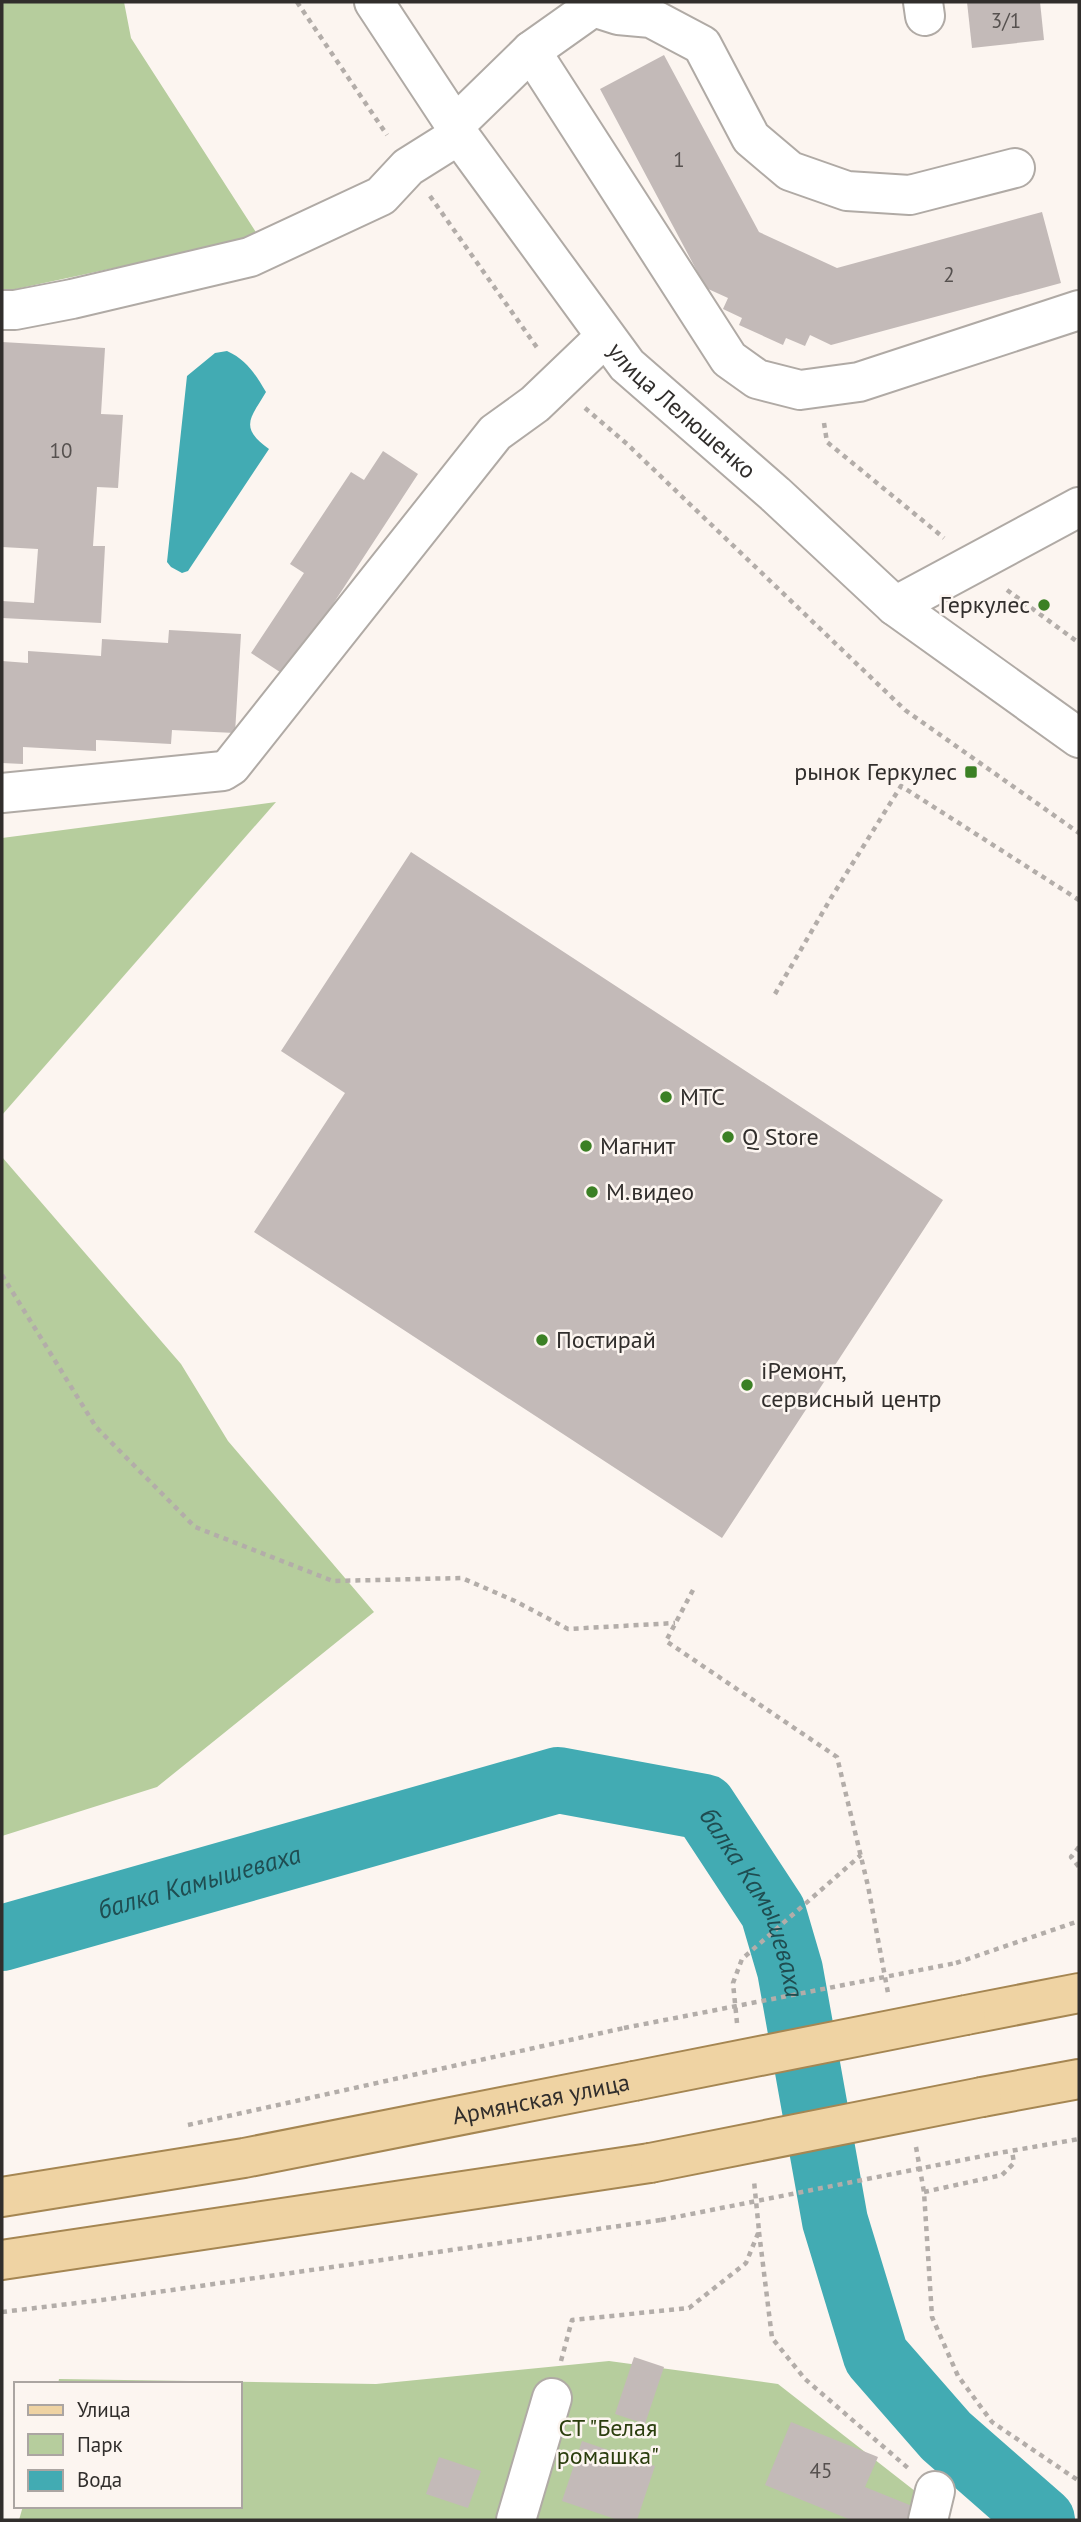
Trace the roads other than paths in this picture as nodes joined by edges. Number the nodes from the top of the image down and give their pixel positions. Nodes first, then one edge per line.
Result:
1 (374, 2) edge
2 (591, 4) edge
3 (531, 51) junction
4 (457, 130) junction
5 (1015, 168) dead end
6 (2, 310) edge
7 (1079, 310) edge
8 (605, 337) junction
9 (1079, 507) edge
10 (895, 606) junction
11 (1079, 738) edge
12 (2, 793) edge
13 (1079, 1993) edge
14 (1079, 2079) edge
15 (2, 2197) edge
16 (2, 2260) edge
17 (552, 2398) dead end
18 (516, 2520) edge

1 - 4 street, улица Лелюшенко
2 - 3 street
2 - 5 street
3 - 4 street
3 - 7 street
4 - 6 street
4 - 8 street, улица Лелюшенко
8 - 10 street, улица Лелюшенко
8 - 12 street
9 - 10 street
10 - 11 street, улица Лелюшенко
13 - 15 main road, Армянская улица, bridge
14 - 16 main road, bridge
17 - 18 street

